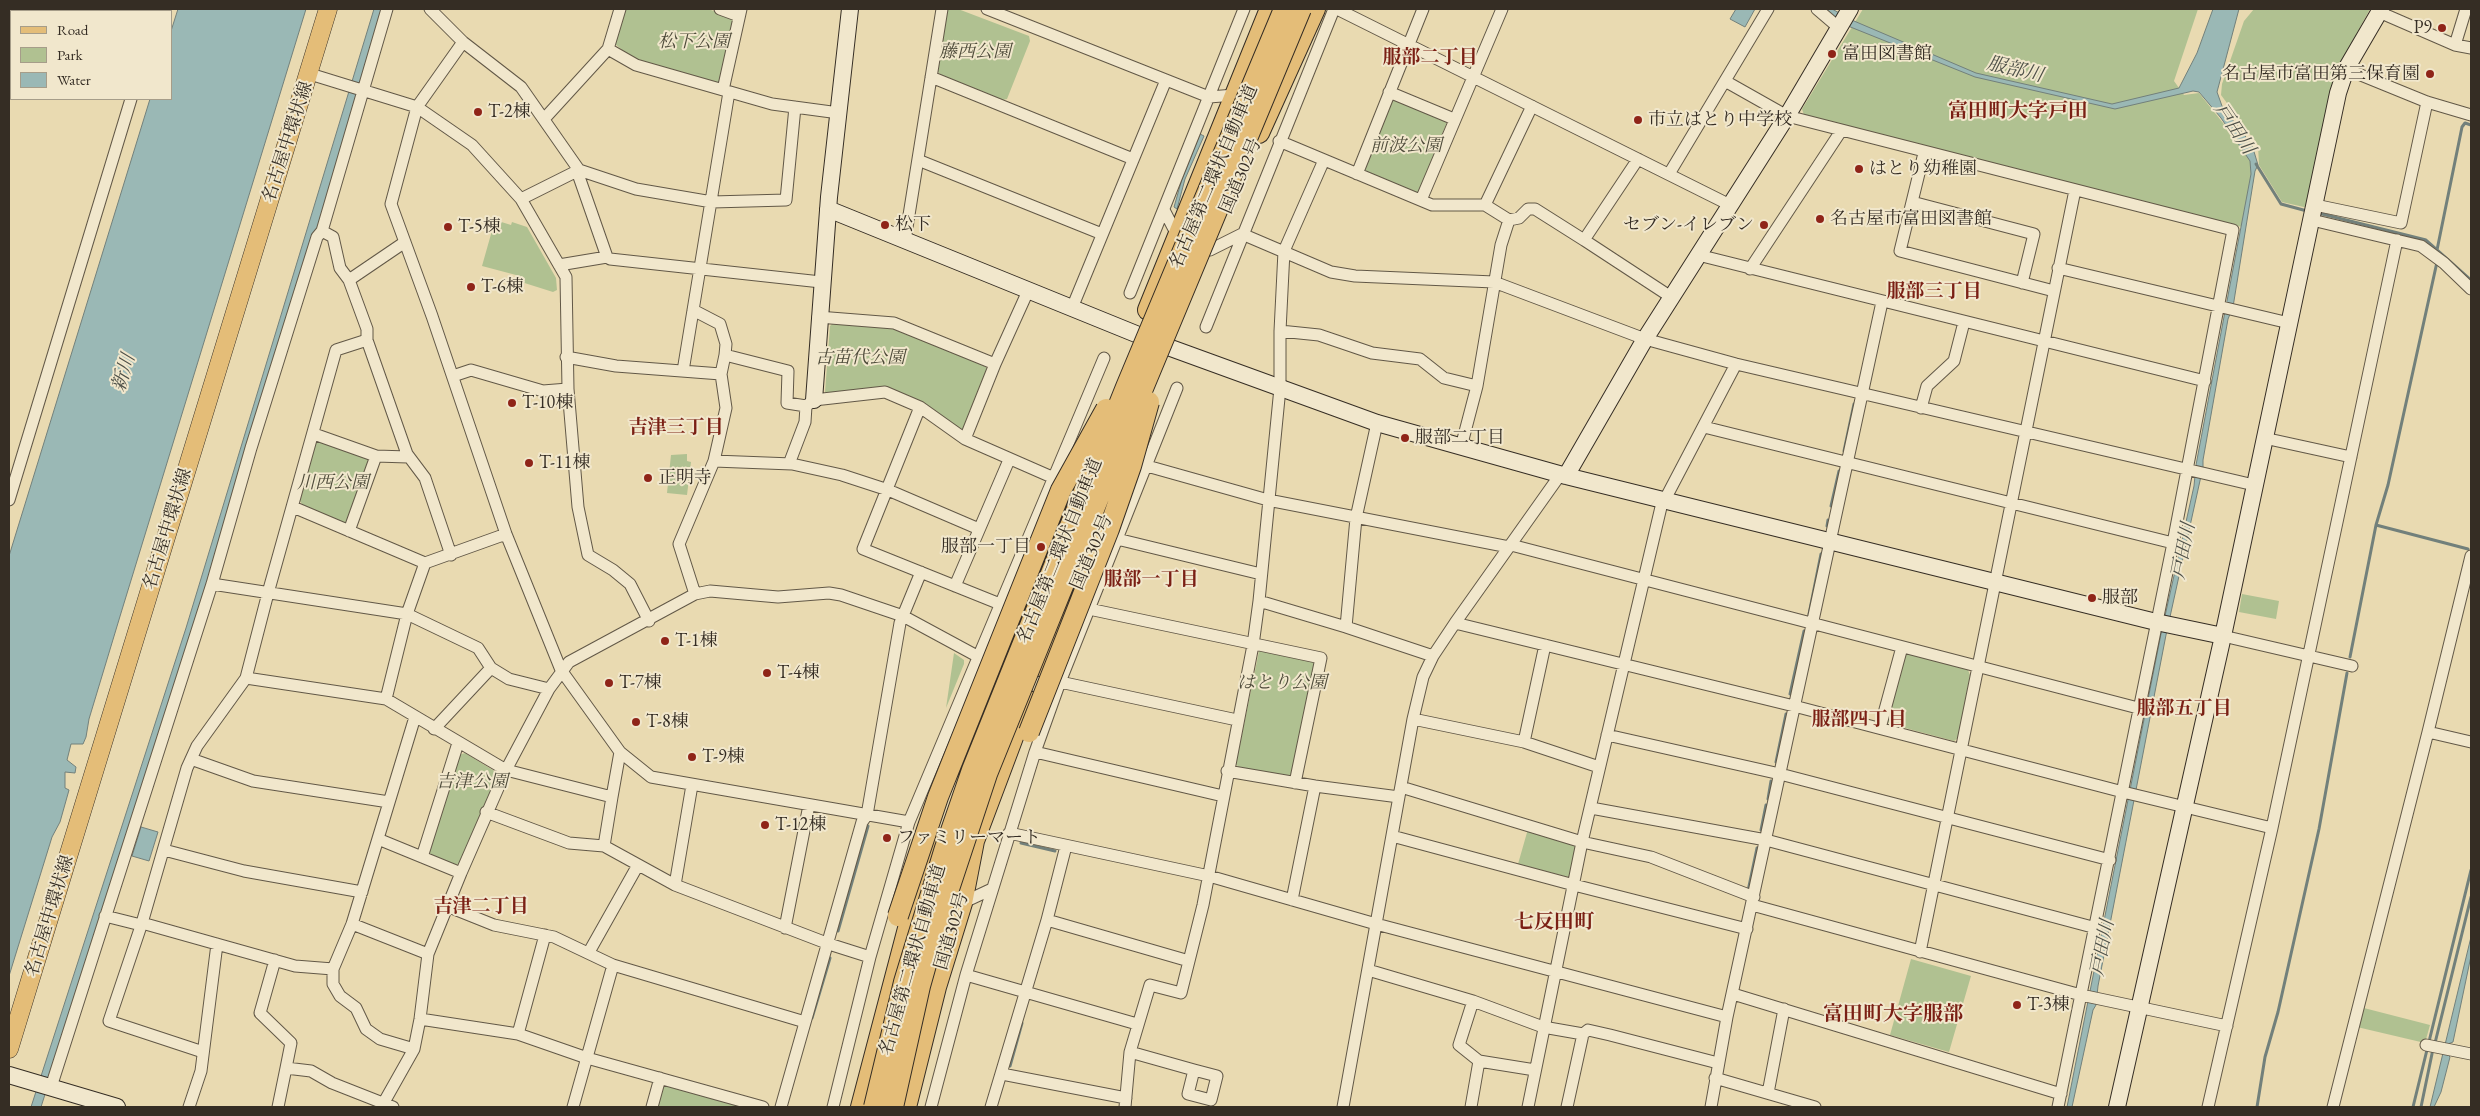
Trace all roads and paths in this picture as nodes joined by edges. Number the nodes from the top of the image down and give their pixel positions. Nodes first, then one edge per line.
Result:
1 (328, 9) edge
2 (335, 9) edge
3 (386, 9) edge
4 (430, 9) edge
5 (620, 9) edge
6 (720, 9) edge
7 (850, 9) edge
8 (942, 9) edge
9 (987, 9) edge
10 (1284, 9) edge
11 (1301, 9) edge
12 (1315, 9) edge
13 (1335, 9) edge
14 (1423, 9) edge
15 (1502, 9) edge
16 (1768, 9) edge
17 (1817, 9) edge
18 (2466, 9) edge
19 (1244, 10) edge
20 (2380, 11) edge
21 (740, 12) edge
22 (1268, 15) edge
23 (1843, 16) edge
24 (1303, 36) junction
25 (463, 42) junction
26 (1407, 44) junction
27 (2455, 45) junction
28 (2471, 48) edge
29 (608, 49) junction
30 (312, 66) junction
31 (2346, 69) junction
32 (1472, 76) junction
33 (931, 77) junction
34 (1166, 80) junction
35 (1725, 81) junction
36 (364, 90) junction
37 (726, 91) junction
38 (1389, 92) junction
39 (1235, 95) junction
40 (1209, 97) junction
41 (131, 100) edge
42 (2427, 102) junction
43 (1532, 106) junction
44 (417, 107) junction
45 (796, 107) junction
46 (838, 113) junction
47 (2471, 115) edge
48 (1787, 116) junction
49 (544, 119) junction
50 (1454, 119) junction
51 (1842, 131) junction
52 (1279, 141) junction
53 (1924, 153) junction
54 (1638, 158) junction
55 (918, 160) junction
56 (1133, 160) junction
57 (1324, 160) junction
58 (578, 170) junction
59 (1357, 174) junction
60 (1669, 174) junction
61 (2075, 190) junction
62 (521, 199) junction
63 (1421, 200) junction
64 (712, 202) junction
65 (1912, 202) junction
66 (1485, 205) junction
67 (1730, 205) junction
68 (828, 209) junction
69 (1164, 210) junction
70 (2313, 212) junction
71 (1509, 220) junction
72 (322, 231) junction
73 (1102, 234) junction
74 (1242, 234) junction
75 (1177, 235) junction
76 (905, 240) junction
77 (1584, 240) junction
78 (2397, 240) junction
79 (405, 242) junction
80 (1210, 250) junction
81 (1284, 251) junction
82 (1698, 255) junction
83 (607, 257) junction
84 (559, 265) junction
85 (701, 268) junction
86 (2058, 268) junction
87 (1750, 269) junction
88 (349, 280) junction
89 (821, 282) junction
90 (1494, 282) junction
91 (2022, 283) junction
92 (2471, 289) edge
93 (1028, 290) junction
94 (2054, 291) junction
95 (1130, 293) dead end
96 (1671, 297) junction
97 (1882, 302) junction
98 (1072, 308) junction
99 (2226, 309) junction
100 (693, 310) junction
101 (818, 317) junction
102 (1171, 320) junction
103 (1964, 322) junction
104 (2289, 323) junction
105 (1206, 327) dead end
106 (1145, 330) junction
107 (1280, 331) junction
108 (1645, 339) junction
109 (367, 340) junction
110 (2044, 342) junction
111 (1168, 347) junction
112 (725, 355) junction
113 (566, 357) junction
114 (1104, 358) dead end
115 (995, 364) junction
116 (1736, 364) junction
117 (683, 371) junction
118 (721, 374) junction
119 (453, 376) junction
120 (2204, 381) junction
121 (1477, 386) junction
122 (1177, 388) dead end
123 (1280, 388) junction
124 (568, 390) junction
125 (1862, 395) junction
126 (810, 403) junction
127 (920, 407) junction
128 (1921, 408) junction
129 (1377, 423) junction
130 (1704, 427) junction
131 (2025, 432) junction
132 (314, 434) junction
133 (2264, 438) junction
134 (965, 439) junction
135 (1461, 447) junction
136 (376, 456) junction
137 (408, 457) junction
138 (2351, 457) junction
139 (1009, 460) junction
140 (714, 461) junction
141 (789, 464) junction
142 (1847, 464) junction
143 (1147, 466) junction
144 (2195, 471) junction
145 (1076, 474) junction
146 (1563, 476) junction
147 (1054, 478) junction
148 (1120, 482) junction
149 (2254, 485) junction
150 (888, 490) junction
151 (1048, 490) junction
152 (9, 500) edge
153 (1268, 500) junction
154 (1663, 500) junction
155 (2011, 504) junction
156 (293, 508) junction
157 (1128, 509) junction
158 (1356, 518) junction
159 (979, 530) junction
160 (349, 531) junction
161 (506, 534) junction
162 (1117, 539) junction
163 (1830, 540) junction
164 (2174, 543) junction
165 (1510, 546) junction
166 (451, 555) junction
167 (2471, 556) edge
168 (425, 563) junction
169 (921, 572) junction
170 (1261, 574) junction
171 (1642, 581) junction
172 (1996, 583) junction
173 (212, 584) junction
174 (955, 586) junction
175 (268, 593) junction
176 (695, 594) junction
177 (1259, 601) junction
178 (1000, 604) junction
179 (1089, 609) junction
180 (407, 614) junction
181 (903, 616) junction
182 (650, 620) junction
183 (1454, 623) junction
184 (2164, 623) junction
185 (1812, 624) junction
186 (1346, 627) junction
187 (2223, 636) junction
188 (1253, 645) junction
189 (1545, 645) junction
190 (1902, 647) junction
191 (2309, 655) junction
192 (977, 656) junction
193 (1433, 656) junction
194 (1623, 664) junction
195 (2352, 666) dead end
196 (1978, 667) junction
197 (491, 668) junction
198 (561, 670) junction
199 (246, 678) junction
200 (1060, 682) junction
201 (549, 689) junction
202 (386, 699) junction
203 (1794, 706) junction
204 (2138, 708) junction
205 (415, 717) junction
206 (1413, 719) junction
207 (1237, 720) junction
208 (434, 728) junction
209 (1880, 728) junction
210 (2428, 732) junction
211 (1607, 735) junction
212 (458, 742) junction
213 (1524, 742) junction
214 (2471, 742) edge
215 (965, 746) junction
216 (1961, 749) junction
217 (620, 752) junction
218 (1035, 752) junction
219 (191, 759) junction
220 (933, 764) junction
221 (1599, 767) junction
222 (506, 770) junction
223 (1227, 771) junction
224 (1780, 774) junction
225 (1295, 783) junction
226 (692, 785) junction
227 (1315, 786) junction
228 (1400, 792) junction
229 (2131, 794) junction
230 (1223, 796) junction
231 (612, 797) junction
232 (389, 802) junction
233 (809, 805) junction
234 (2185, 807) junction
235 (1591, 808) junction
236 (486, 812) junction
237 (867, 815) junction
238 (1947, 818) junction
239 (909, 822) junction
240 (2272, 828) junction
241 (1009, 833) junction
242 (1392, 836) junction
243 (378, 839) junction
244 (1766, 840) junction
245 (1582, 842) junction
246 (604, 846) junction
247 (1066, 846) junction
248 (164, 850) junction
249 (422, 857) junction
250 (2110, 860) junction
251 (638, 865) junction
252 (461, 873) junction
253 (894, 876) junction
254 (1209, 876) junction
255 (675, 886) junction
256 (1574, 886) junction
257 (1933, 886) junction
258 (992, 889) junction
259 (362, 892) junction
260 (1292, 900) junction
261 (1753, 901) junction
262 (962, 903) junction
263 (448, 908) junction
264 (907, 911) junction
265 (106, 916) junction
266 (1047, 920) junction
267 (142, 924) junction
268 (352, 924) junction
269 (1376, 924) junction
270 (785, 928) junction
271 (2096, 928) junction
272 (1747, 929) junction
273 (545, 935) junction
274 (217, 944) junction
275 (829, 944) junction
276 (589, 952) junction
277 (1920, 952) junction
278 (428, 954) junction
279 (870, 957) junction
280 (275, 960) junction
281 (1189, 960) junction
282 (613, 965) junction
283 (333, 969) junction
284 (1368, 970) junction
285 (1556, 972) junction
286 (966, 975) junction
287 (904, 982) junction
288 (1026, 992) junction
289 (1733, 994) junction
290 (2084, 995) junction
291 (1473, 1001) junction
292 (2140, 1008) junction
293 (1784, 1009) junction
294 (1727, 1017) junction
295 (420, 1019) junction
296 (805, 1022) junction
297 (1137, 1024) junction
298 (1543, 1026) junction
299 (2227, 1026) junction
300 (518, 1034) junction
301 (1583, 1034) junction
302 (2426, 1045) dead end
303 (9, 1049) edge
304 (414, 1049) junction
305 (203, 1052) junction
306 (1130, 1052) junction
307 (2471, 1054) edge
308 (587, 1058) junction
309 (1479, 1061) junction
310 (1718, 1063) junction
311 (286, 1068) junction
312 (1194, 1070) dead end
313 (1535, 1070) junction
314 (1002, 1074) junction
315 (9, 1075) edge
316 (660, 1078) junction
317 (1715, 1078) junction
318 (44, 1085) junction
319 (1768, 1093) junction
320 (2061, 1094) junction
321 (1126, 1102) edge
322 (88, 1103) edge
323 (388, 1106) edge
324 (117, 1107) edge
325 (190, 1107) edge
326 (278, 1107) edge
327 (573, 1107) edge
328 (652, 1107) edge
329 (763, 1107) edge
330 (781, 1107) edge
331 (833, 1107) edge
332 (861, 1107) edge
333 (869, 1107) edge
334 (874, 1107) edge
335 (893, 1107) edge
336 (906, 1107) edge
337 (931, 1107) edge
338 (991, 1107) edge
339 (1342, 1107) edge
340 (1471, 1107) edge
341 (1528, 1107) edge
342 (1567, 1107) edge
343 (1711, 1107) edge
344 (1815, 1107) edge
345 (2058, 1107) edge
346 (2117, 1107) edge
347 (2208, 1107) edge
348 (2332, 1107) edge

1 - 30 main road, 名古屋中環状線
2 - 30 street
3 - 36 street
4 - 25 street
5 - 29 street
6 - 21 street
7 - 46 street
8 - 33 street
9 - 34 street
10 - 106 highway, 名古屋第二環状自動車道, bridge
11 - 102 highway, 名古屋第二環状自動車道, bridge
12 - 24 highway, 国道302号
13 - 26 street
13 - 52 street
14 - 26 street
15 - 32 street
16 - 35 street
17 - 23 street
18 - 27 street
19 - 22 street
19 - 40 street
20 - 27 street
20 - 31 street
21 - 37 street
22 - 24 street
22 - 39 highway, 国道302号
23 - 48 street
24 - 80 highway, 国道302号
25 - 44 street
25 - 49 street
26 - 32 street
26 - 38 street
27 - 28 street
29 - 37 street
29 - 49 street
30 - 36 street
30 - 303 main road, 名古屋中環状線
31 - 42 street
31 - 70 street
32 - 43 street
32 - 50 street
33 - 55 street
33 - 56 street
34 - 40 street
34 - 56 street
35 - 48 street
35 - 60 street
36 - 44 street
36 - 72 street
37 - 45 street
37 - 64 street
38 - 50 street
38 - 59 street
39 - 40 street
39 - 75 highway, 国道302号
40 - 69 street
41 - 152 street
42 - 47 street
42 - 70 street
43 - 54 street
43 - 66 street
44 - 62 street
44 - 79 street
45 - 46 street
45 - 64 street
46 - 68 street
48 - 51 street
48 - 67 street
49 - 58 street
50 - 63 street
51 - 53 street
51 - 87 street
52 - 57 street
52 - 74 street
53 - 61 street
53 - 65 street
54 - 60 street
54 - 77 street
55 - 73 street
55 - 76 street
56 - 73 street
57 - 59 street
57 - 81 street
58 - 62 street
58 - 64 street
58 - 83 street
59 - 63 street
60 - 67 street
61 - 86 street
61 - 99 street
62 - 84 street
63 - 66 street
64 - 85 street
65 - 91 street
65 - 91 street
66 - 71 street
67 - 82 street
68 - 76 street
68 - 89 street
69 - 75 street
69 - 95 street
70 - 78 street
70 - 104 street
71 - 77 street
71 - 90 street
72 - 88 street
72 - 173 street
73 - 98 street
74 - 80 street
74 - 81 street
74 - 105 street
75 - 106 highway, 国道302号
76 - 93 street
77 - 96 street
78 - 92 street
78 - 138 street
79 - 88 street
79 - 119 street
80 - 111 highway, 国道302号
81 - 90 street
81 - 107 street
82 - 87 street
82 - 96 street
83 - 84 street
83 - 85 street
84 - 113 street
85 - 89 street
85 - 100 street
86 - 94 street
86 - 99 street
87 - 97 street
88 - 109 street
89 - 101 street
90 - 108 street
90 - 121 street
91 - 94 street
93 - 98 street
93 - 115 street
94 - 110 street
96 - 108 street
97 - 103 street
97 - 125 street
98 - 106 street
99 - 104 street
99 - 120 street
100 - 112 street
100 - 117 street
101 - 115 street
101 - 126 street
102 - 262 highway, bridge
102 - 335 highway, 名古屋第二環状自動車道, bridge
103 - 110 street
103 - 128 street
104 - 133 street
106 - 111 street
106 - 145 highway, 国道302号
106 - 264 highway, bridge
106 - 287 highway, 名古屋第二環状自動車道, bridge
107 - 121 street
107 - 123 street
108 - 116 street
108 - 146 street
109 - 132 street
109 - 137 street
110 - 120 street
110 - 131 street
111 - 123 street
111 - 148 highway, 国道302号
112 - 118 street
112 - 126 street
113 - 117 street
113 - 124 street
114 - 147 street
115 - 134 street
116 - 125 street
116 - 130 street
117 - 118 street
118 - 140 street
119 - 124 street
119 - 161 street
120 - 144 street
121 - 135 street
122 - 143 street
123 - 129 street
123 - 153 street
124 - 182 street
125 - 128 street
125 - 142 street
126 - 127 street
126 - 141 street
127 - 134 street
127 - 150 street
128 - 131 street
129 - 135 street
129 - 158 street
130 - 142 street
130 - 154 street
131 - 144 street
131 - 155 street
132 - 136 street
132 - 156 street
133 - 138 street
133 - 149 street
134 - 139 street
135 - 146 street
136 - 137 street
136 - 160 street
137 - 166 street
138 - 191 street
139 - 147 street
139 - 159 street
140 - 141 street
140 - 176 street
141 - 150 street
142 - 155 street
142 - 163 street
143 - 153 street
143 - 157 street
144 - 149 street
144 - 164 street
145 - 151 street
145 - 215 highway, 国道302号
146 - 154 street
146 - 165 street
147 - 151 street
148 - 157 street
148 - 262 highway, 国道302号
149 - 187 street
150 - 159 street
150 - 169 street
151 - 178 street
153 - 158 street
153 - 170 street
154 - 163 street
154 - 171 street
155 - 164 street
155 - 172 street
156 - 160 street
156 - 175 street
157 - 162 street
158 - 165 street
158 - 186 street
159 - 174 street
160 - 168 street
161 - 166 street
161 - 198 street
162 - 170 street
162 - 179 street
163 - 172 street
163 - 185 street
164 - 184 street
165 - 171 street
165 - 183 street
166 - 168 street
167 - 210 street
168 - 180 street
169 - 174 street
169 - 181 street
170 - 177 street
171 - 185 street
171 - 194 street
172 - 184 street
172 - 196 street
173 - 175 street
173 - 265 street
174 - 178 street
175 - 180 street
175 - 199 street
176 - 181 street
176 - 182 street
177 - 186 street
177 - 188 street
178 - 192 street
179 - 188 street
179 - 200 street
180 - 197 street
180 - 202 street
181 - 192 street
181 - 237 street
182 - 198 street
183 - 189 street
183 - 193 street
184 - 187 street
184 - 204 street
185 - 190 street
185 - 203 street
186 - 193 street
187 - 191 street
187 - 234 street
188 - 207 street
188 - 225 street
189 - 194 street
189 - 213 street
190 - 196 street
190 - 209 street
191 - 195 street
191 - 240 street
192 - 220 street
193 - 206 street
194 - 203 street
194 - 211 street
196 - 204 street
196 - 216 street
197 - 201 street
197 - 208 street
198 - 201 street
198 - 217 street
199 - 202 street
199 - 219 street
200 - 207 street
200 - 218 street
201 - 222 street
202 - 205 street
203 - 209 street
203 - 224 street
204 - 229 street
205 - 208 street
205 - 232 street
206 - 213 street
206 - 228 street
207 - 223 street
208 - 212 street
209 - 216 street
210 - 214 street
210 - 348 street
211 - 221 street
211 - 224 street
212 - 222 street
212 - 249 street
213 - 221 street
215 - 220 street
215 - 264 highway, 国道302号
216 - 229 street
216 - 238 street
217 - 226 street
217 - 231 street
218 - 230 street
218 - 241 street
219 - 232 street
219 - 248 street
220 - 239 street
221 - 235 street
222 - 231 street
222 - 236 street
223 - 225 street
223 - 230 street
224 - 238 street
224 - 244 street
225 - 227 street
226 - 233 street
226 - 255 street
227 - 228 street
227 - 260 street
228 - 242 street
228 - 245 street
229 - 234 street
229 - 250 street
230 - 254 street
231 - 246 street
232 - 243 street
233 - 237 street
233 - 270 street
234 - 240 street
234 - 292 street
235 - 244 street
235 - 245 street
236 - 246 street
236 - 252 street
237 - 239 street
237 - 275 street
238 - 250 street
238 - 257 street
239 - 253 street
240 - 299 street
241 - 247 street
241 - 258 street
242 - 256 street
242 - 269 street
243 - 249 street
243 - 259 street
244 - 257 street
244 - 261 street
245 - 256 street
245 - 261 street
246 - 251 street
247 - 254 street
247 - 266 street
248 - 259 street
248 - 267 street
249 - 252 street
250 - 271 street
251 - 255 street
251 - 276 street
252 - 263 street
253 - 264 street
253 - 279 street
254 - 260 street
254 - 281 street
255 - 270 street
256 - 272 street
256 - 285 street
257 - 271 street
257 - 277 street
258 - 262 street
258 - 286 street
259 - 268 street
260 - 269 street
261 - 272 street
261 - 277 street
262 - 336 highway, 国道302号
263 - 273 street
263 - 278 street
264 - 332 highway
265 - 267 street
265 - 318 street
266 - 281 street
266 - 288 street
267 - 274 street
267 - 305 street
268 - 278 street
268 - 283 street
269 - 284 street
269 - 285 street
270 - 275 street
271 - 290 street
272 - 289 street
273 - 276 street
273 - 300 street
274 - 280 street
274 - 305 street
275 - 279 street
275 - 296 street
276 - 282 street
277 - 290 street
278 - 295 street
279 - 331 street
280 - 283 street
280 - 311 street
281 - 297 street
282 - 296 street
282 - 308 street
283 - 304 street
284 - 291 street
284 - 339 street
285 - 294 street
285 - 298 street
286 - 288 street
286 - 337 street
287 - 333 highway, bridge
287 - 334 highway, 名古屋第二環状自動車道, bridge
288 - 297 street
288 - 314 street
289 - 293 street
289 - 294 street
290 - 292 street
290 - 320 street
291 - 298 street
291 - 309 street
292 - 299 street
292 - 346 street
293 - 319 street
293 - 320 street
294 - 310 street
295 - 300 street
295 - 304 street
296 - 330 street
297 - 306 street
298 - 301 street
298 - 313 street
299 - 347 street
300 - 308 street
301 - 310 street
301 - 342 street
302 - 307 street
304 - 323 street
305 - 325 street
306 - 312 street
306 - 321 street
308 - 316 street
308 - 327 street
309 - 313 street
309 - 340 street
310 - 317 street
311 - 323 street
311 - 326 street
313 - 341 street
314 - 321 street
314 - 338 street
315 - 318 street
316 - 328 street
316 - 329 street
317 - 319 street
317 - 343 street
318 - 322 street
319 - 344 street
320 - 345 street
322 - 324 street

